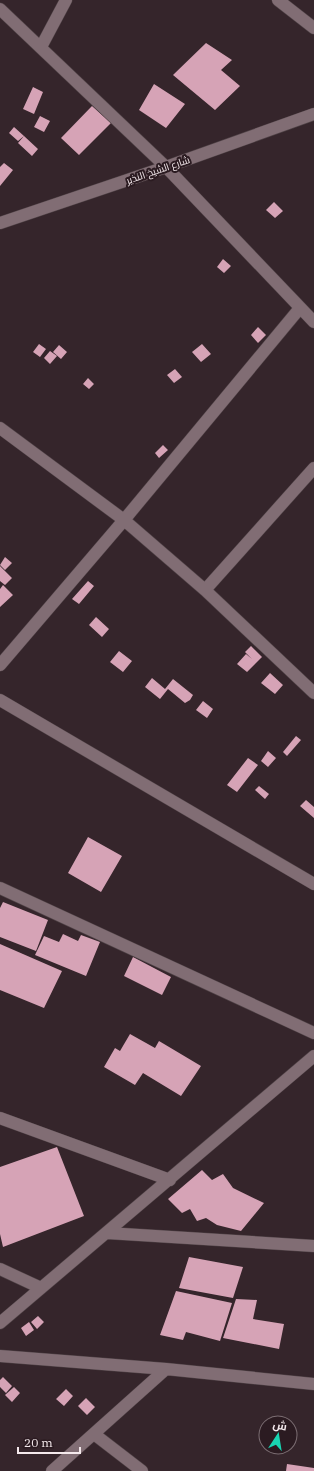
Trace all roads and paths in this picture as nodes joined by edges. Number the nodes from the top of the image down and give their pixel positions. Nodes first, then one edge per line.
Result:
1 (66, 0) edge
2 (278, 0) edge
3 (0, 9) edge
4 (314, 28) edge
5 (41, 47) junction
6 (314, 114) edge
7 (166, 167) junction
8 (0, 223) edge
9 (300, 308) junction
10 (314, 322) edge
11 (0, 428) edge
12 (314, 468) edge
13 (124, 520) junction
14 (205, 590) junction
15 (0, 665) edge
16 (314, 693) edge
17 (0, 700) edge
18 (314, 884) edge
19 (0, 888) edge
20 (314, 1033) edge
21 (314, 1056) edge
22 (0, 1118) edge
23 (170, 1180) junction
24 (107, 1233) junction
25 (314, 1246) edge
26 (0, 1269) edge
27 (41, 1288) junction
28 (0, 1323) edge
29 (0, 1356) edge
30 (166, 1369) junction
31 (314, 1384) edge
32 (94, 1434) junction
33 (52, 1471) edge
34 (142, 1471) edge

1 - 5 street
2 - 4 street
3 - 5 street
5 - 7 street
6 - 7 street, شارع الشيخ النذير
7 - 8 street, شارع الشيخ النذير
7 - 9 street
9 - 10 street
9 - 13 street
11 - 13 street
12 - 14 street
13 - 14 street
13 - 15 street
14 - 16 street
17 - 18 street
19 - 20 street
21 - 23 street
22 - 23 street
23 - 24 street
24 - 25 street
24 - 27 street
26 - 27 street
27 - 28 street
29 - 30 street
30 - 31 street
30 - 32 street
32 - 33 street
32 - 34 street

